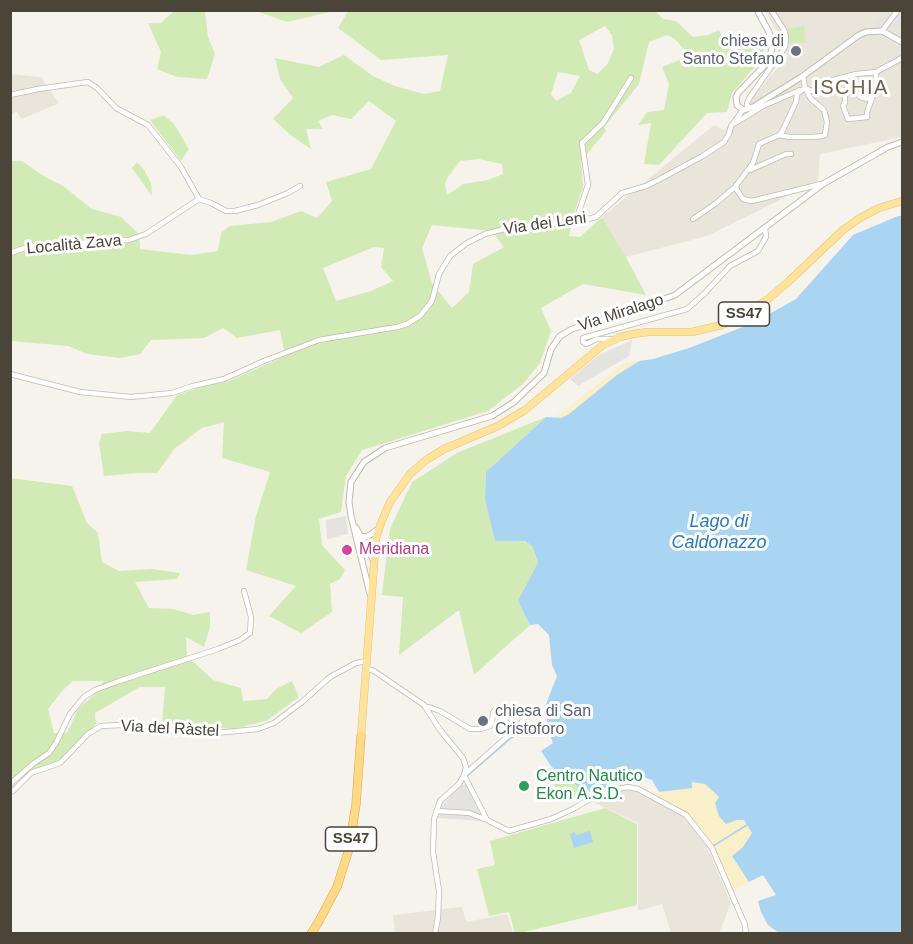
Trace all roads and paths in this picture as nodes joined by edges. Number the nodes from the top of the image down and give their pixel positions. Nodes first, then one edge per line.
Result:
1 (757, 10) edge
2 (771, 10) edge
3 (782, 10) edge
4 (898, 10) edge
5 (775, 16) junction
6 (882, 31) junction
7 (903, 42) edge
8 (903, 58) edge
9 (876, 72) junction
10 (803, 76) junction
11 (631, 78) dead end
12 (819, 87) junction
13 (805, 88) junction
14 (844, 91) junction
15 (10, 95) edge
16 (871, 99) junction
17 (746, 109) junction
18 (732, 126) junction
19 (779, 135) junction
20 (903, 142) edge
21 (791, 154) dead end
22 (747, 171) junction
23 (823, 184) junction
24 (736, 185) junction
25 (300, 186) dead end
26 (199, 199) junction
27 (903, 201) edge
28 (693, 219) dead end
29 (576, 220) junction
30 (765, 228) junction
31 (10, 253) edge
32 (618, 339) junction
33 (10, 374) edge
34 (351, 516) junction
35 (379, 528) junction
36 (360, 536) junction
37 (361, 559) junction
38 (374, 562) junction
39 (244, 591) dead end
40 (371, 598) junction
41 (367, 664) junction
42 (425, 707) junction
43 (525, 717) dead end
44 (515, 733) junction
45 (361, 736) joint
46 (464, 776) junction
47 (10, 784) edge
48 (10, 792) edge
49 (437, 811) junction
50 (487, 819) junction
51 (311, 933) edge
52 (435, 933) edge
53 (746, 933) edge

1 - 17 street
2 - 5 street, Via dei Leni
3 - 5 street
4 - 6 street
5 - 17 street, Via dei Leni
6 - 7 street
6 - 10 street
8 - 9 street
9 - 12 street
9 - 16 street
10 - 13 street
10 - 17 street
11 - 29 street
12 - 13 street
12 - 14 street
13 - 18 street
13 - 19 street
13 - 19 street
14 - 16 street
14 - 16 street
15 - 26 street
17 - 18 street, Via dei Leni
18 - 29 street, Via dei Leni
19 - 22 street
20 - 23 street, Via Miralago
21 - 22 street
22 - 24 street
23 - 24 street
23 - 30 street, Via Miralago
24 - 28 street
25 - 26 street
26 - 31 street, Località Zava
27 - 32 main road, SS47
29 - 33 street, Via dei Leni
30 - 32 street
30 - 34 street, Via Miralago
32 - 35 main road, SS47
34 - 36 street
34 - 37 street
35 - 36 street
35 - 38 main road, SS47
36 - 38 street
37 - 38 street
37 - 40 street
38 - 40 main road, SS47
39 - 47 street
40 - 41 main road, SS47
41 - 42 street
41 - 45 main road, SS47
41 - 48 street, Via del Ràstel
42 - 44 street
42 - 46 street
43 - 44 street
44 - 46 street
45 - 51 highway, SS47
46 - 49 street
46 - 50 street
49 - 50 street
49 - 52 street
50 - 53 street

